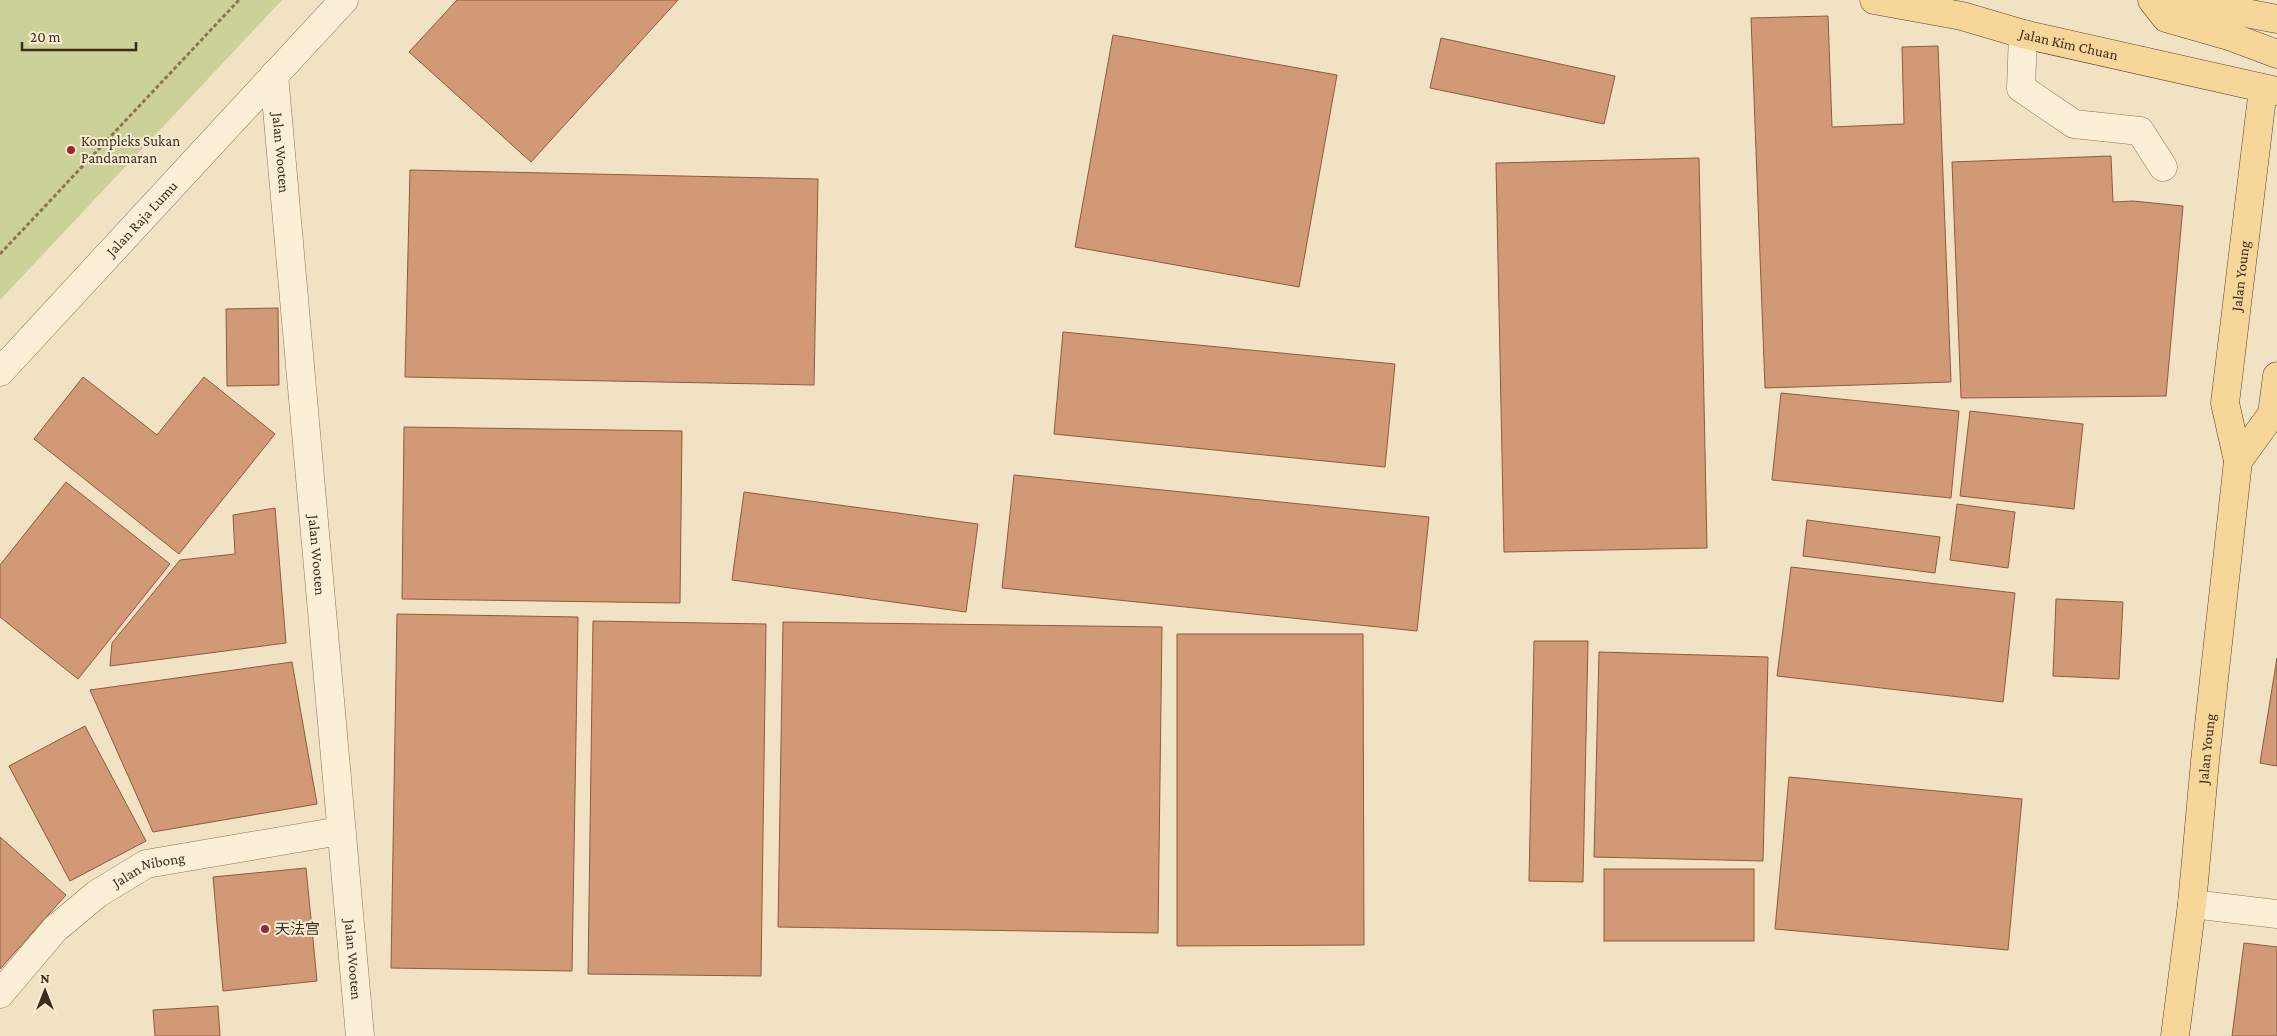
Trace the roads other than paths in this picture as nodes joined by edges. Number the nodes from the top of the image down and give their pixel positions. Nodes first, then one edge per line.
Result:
1 (344, 0) edge
2 (1874, 0) edge
3 (2152, 0) edge
4 (2178, 0) edge
5 (1963, 8) edge
6 (2277, 19) edge
7 (2023, 34) junction
8 (2277, 54) edge
9 (274, 75) junction
10 (2272, 86) edge
11 (2162, 167) dead end
12 (0, 372) edge
13 (2277, 376) edge
14 (2238, 462) junction
15 (340, 832) junction
16 (2192, 904) junction
17 (2277, 914) edge
18 (0, 994) edge
19 (360, 1036) edge
20 (2175, 1036) edge

1 - 9 street, Jalan Raja Lumu
2 - 5 main road, Jalan Kim Chuan
3 - 8 main road
4 - 6 main road
5 - 7 main road, Jalan Kim Chuan
7 - 10 main road, Jalan Kim Chuan
7 - 11 street
9 - 12 street, Jalan Raja Lumu
9 - 15 street, Jalan Wooten
10 - 14 main road, Jalan Young
13 - 14 main road, Jalan Young
14 - 16 main road, Jalan Young
15 - 18 street, Jalan Nibong
15 - 19 street, Jalan Wooten
16 - 17 street
16 - 20 main road, Jalan Young

